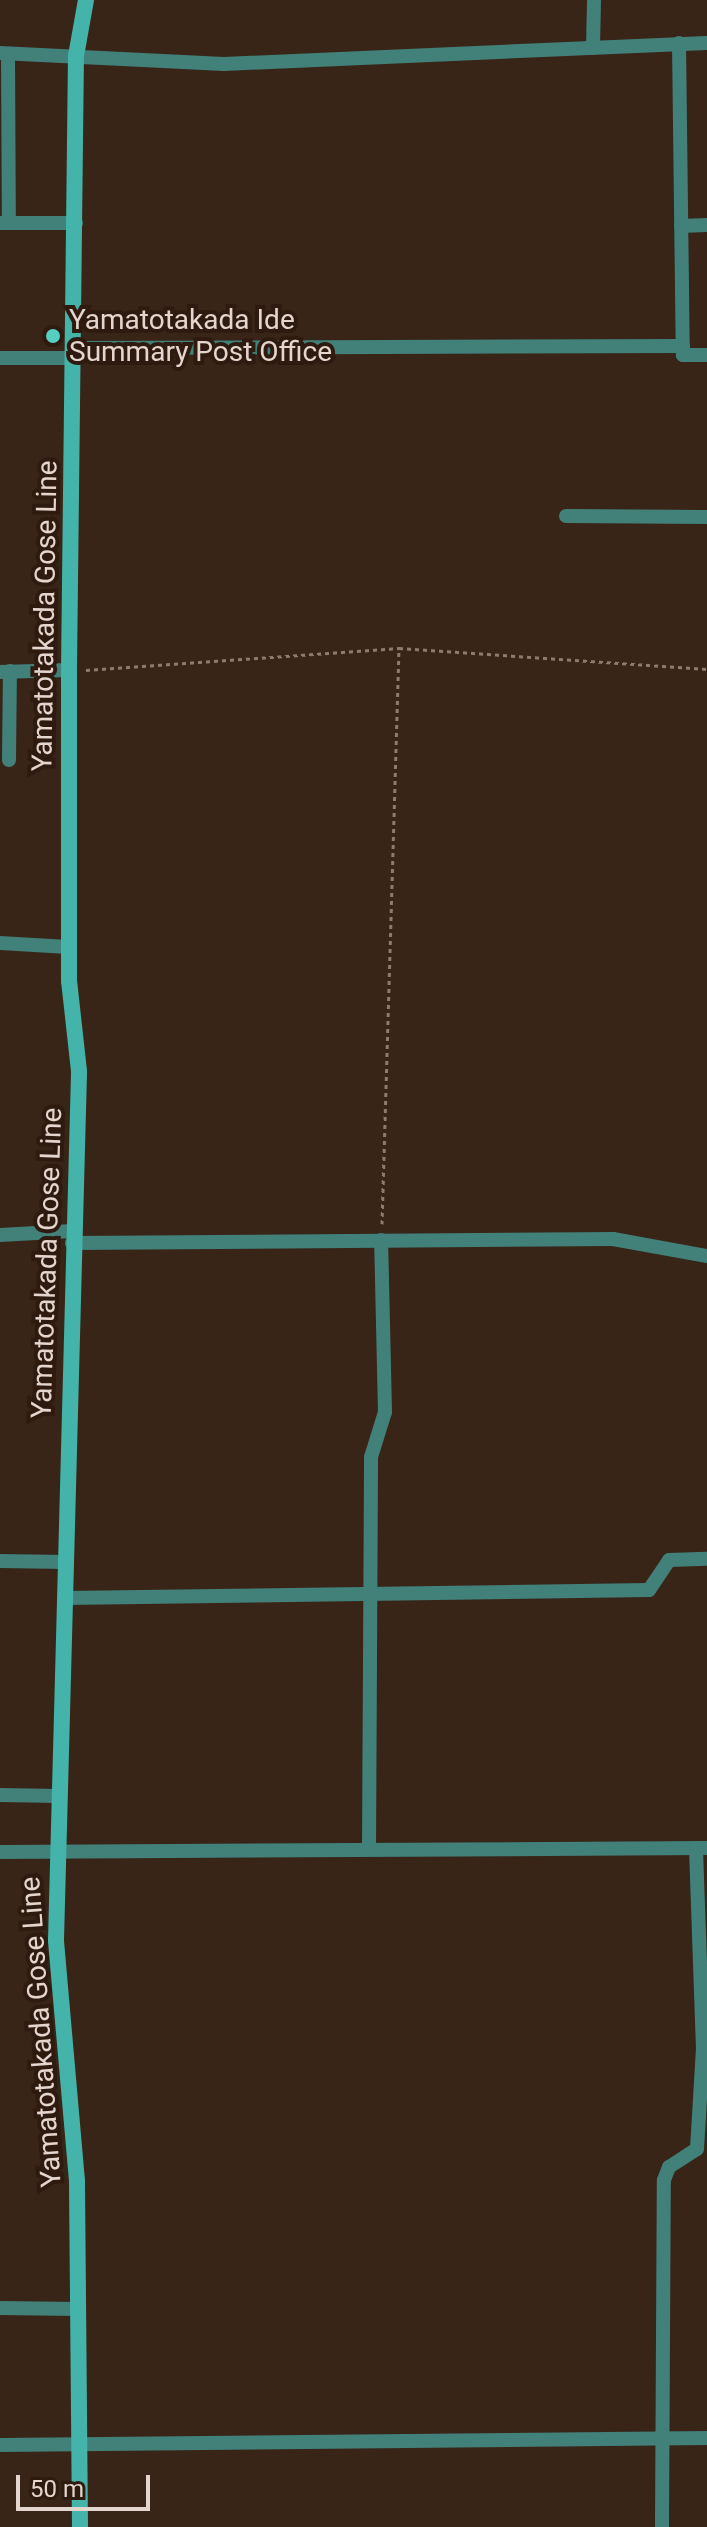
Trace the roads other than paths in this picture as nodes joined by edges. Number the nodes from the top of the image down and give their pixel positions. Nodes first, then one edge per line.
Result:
1 (86, 0) edge
2 (594, 0) edge
3 (679, 43) junction
4 (707, 43) edge
5 (593, 48) junction
6 (4, 53) edge
7 (76, 56) junction
8 (4, 223) edge
9 (76, 223) junction
10 (707, 225) edge
11 (681, 226) junction
12 (683, 346) junction
13 (75, 353) junction
14 (707, 355) edge
15 (0, 358) edge
16 (566, 516) dead end
17 (707, 517) edge
18 (69, 670) junction
19 (5, 672) edge
20 (9, 760) dead end
21 (0, 943) edge
22 (68, 947) junction
23 (0, 1235) edge
24 (72, 1237) junction
25 (381, 1240) junction
26 (707, 1256) edge
27 (707, 1559) edge
28 (0, 1561) edge
29 (66, 1562) junction
30 (372, 1594) junction
31 (65, 1598) junction
32 (0, 1795) edge
33 (58, 1796) junction
34 (702, 1848) edge
35 (369, 1849) junction
36 (0, 1852) edge
37 (57, 1853) junction
38 (0, 2308) edge
39 (78, 2309) junction
40 (662, 2438) junction
41 (707, 2438) edge
42 (0, 2445) edge
43 (79, 2445) junction
44 (80, 2527) edge
45 (662, 2527) edge

1 - 7 main road, Yamatotakada Gose Line
2 - 5 street
3 - 4 street
3 - 5 street
3 - 11 street
5 - 7 street
6 - 7 street
6 - 8 street
7 - 9 main road, Yamatotakada Gose Line
8 - 9 street
9 - 13 main road, Yamatotakada Gose Line
10 - 11 street
11 - 12 street
12 - 13 street
12 - 14 street
13 - 15 street
13 - 18 main road, Yamatotakada Gose Line
16 - 17 street
18 - 19 street
18 - 22 main road, Yamatotakada Gose Line
19 - 20 street
21 - 22 street
22 - 24 main road, Yamatotakada Gose Line
23 - 24 street
24 - 25 street
24 - 29 main road, Yamatotakada Gose Line
25 - 26 street
25 - 30 street
27 - 30 street
28 - 29 street
29 - 31 main road, Yamatotakada Gose Line
30 - 31 street
30 - 35 street
31 - 33 main road, Yamatotakada Gose Line
32 - 33 street
33 - 37 main road, Yamatotakada Gose Line
34 - 35 street
34 - 40 street
35 - 37 street
36 - 37 street
37 - 39 main road, Yamatotakada Gose Line
38 - 39 street
39 - 43 main road, Yamatotakada Gose Line
40 - 41 street
40 - 43 street
40 - 45 street
42 - 43 street
43 - 44 main road, Yamatotakada Gose Line

